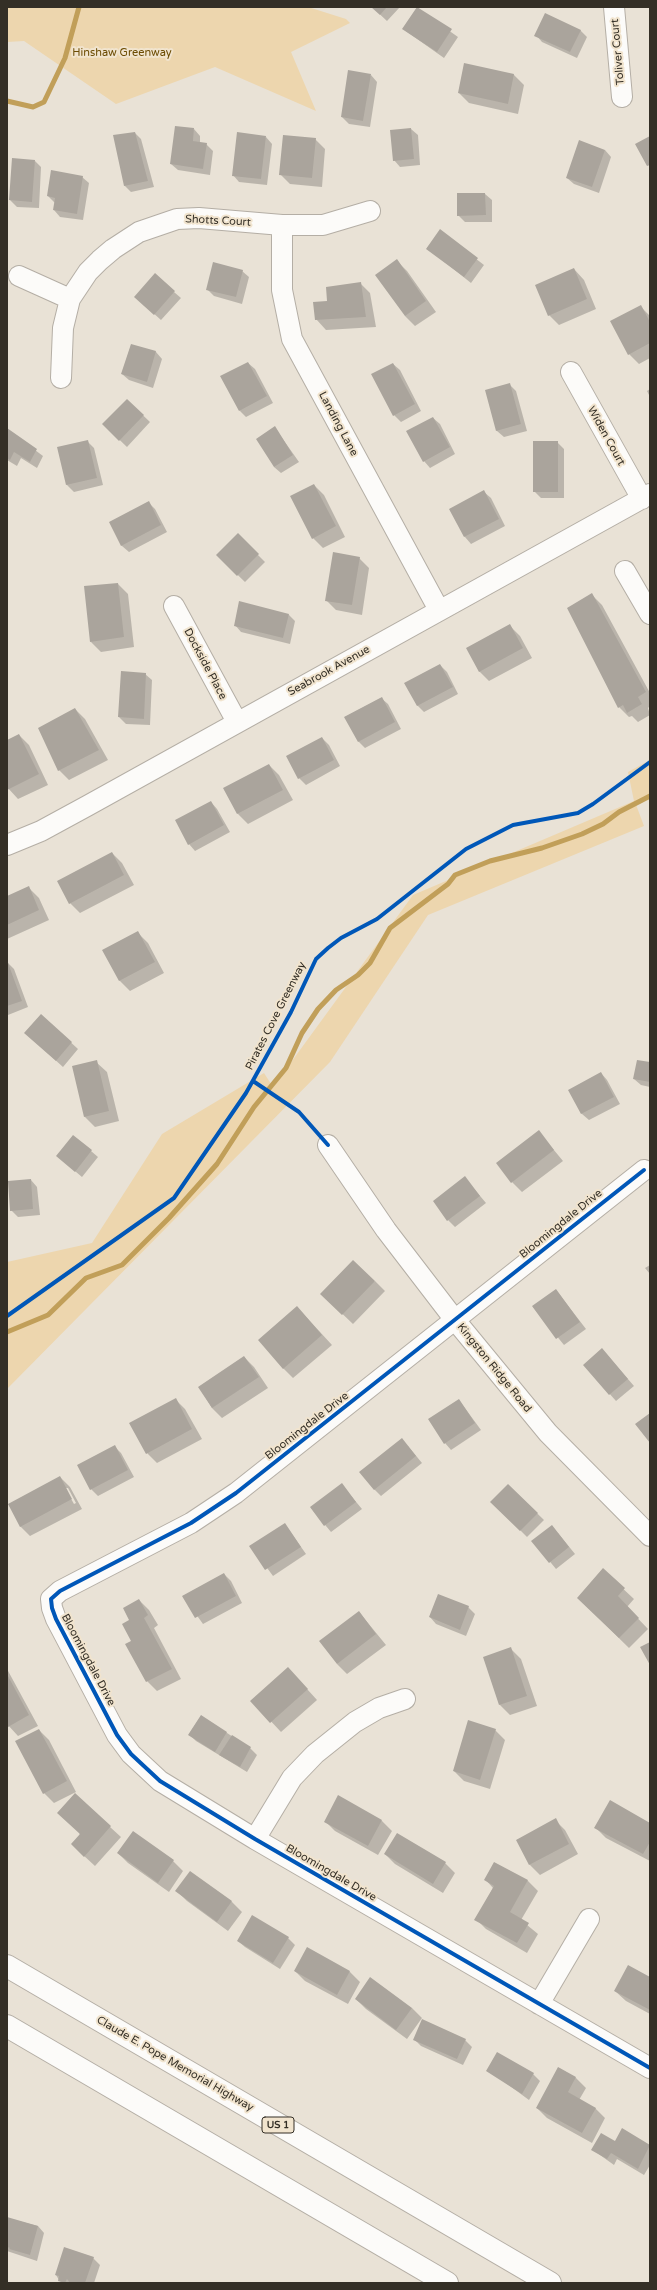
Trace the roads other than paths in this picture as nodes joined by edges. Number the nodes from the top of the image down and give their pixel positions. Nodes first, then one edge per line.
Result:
1 (614, 7) edge
2 (622, 97) dead end
3 (370, 211) dead end
4 (282, 225) junction
5 (19, 276) dead end
6 (70, 299) junction
7 (571, 372) dead end
8 (62, 378) dead end
9 (646, 497) edge
10 (624, 570) dead end
11 (174, 606) dead end
12 (439, 610) junction
13 (650, 614) edge
14 (237, 722) junction
15 (7, 845) edge
16 (328, 1145) dead end
17 (644, 1170) dead end
18 (455, 1320) junction
19 (650, 1536) edge
20 (405, 1699) dead end
21 (255, 1839) junction
22 (589, 1919) dead end
23 (7, 1966) edge
24 (539, 2004) junction
25 (7, 2026) edge
26 (650, 2068) edge
27 (447, 2283) edge
28 (550, 2283) edge

1 - 2 street, Toliver Court
3 - 4 street, Shotts Court
4 - 6 street, Shotts Court
4 - 12 street, Landing Lane
5 - 6 street
6 - 8 street, Shotts Court
7 - 9 street, Widen Court
9 - 12 street, Seabrook Avenue
10 - 13 street
11 - 14 street, Dockside Place
12 - 14 street, Seabrook Avenue
14 - 15 street, Seabrook Avenue
16 - 18 street, Kingston Ridge Road
17 - 18 street, Bloomingdale Drive
18 - 19 street, Kingston Ridge Road
18 - 21 street, Bloomingdale Drive
20 - 21 street
21 - 24 street, Bloomingdale Drive
22 - 24 street
23 - 28 highway, Claude E. Pope Memorial Highway / US 1
24 - 26 street, Bloomingdale Drive
25 - 27 highway

